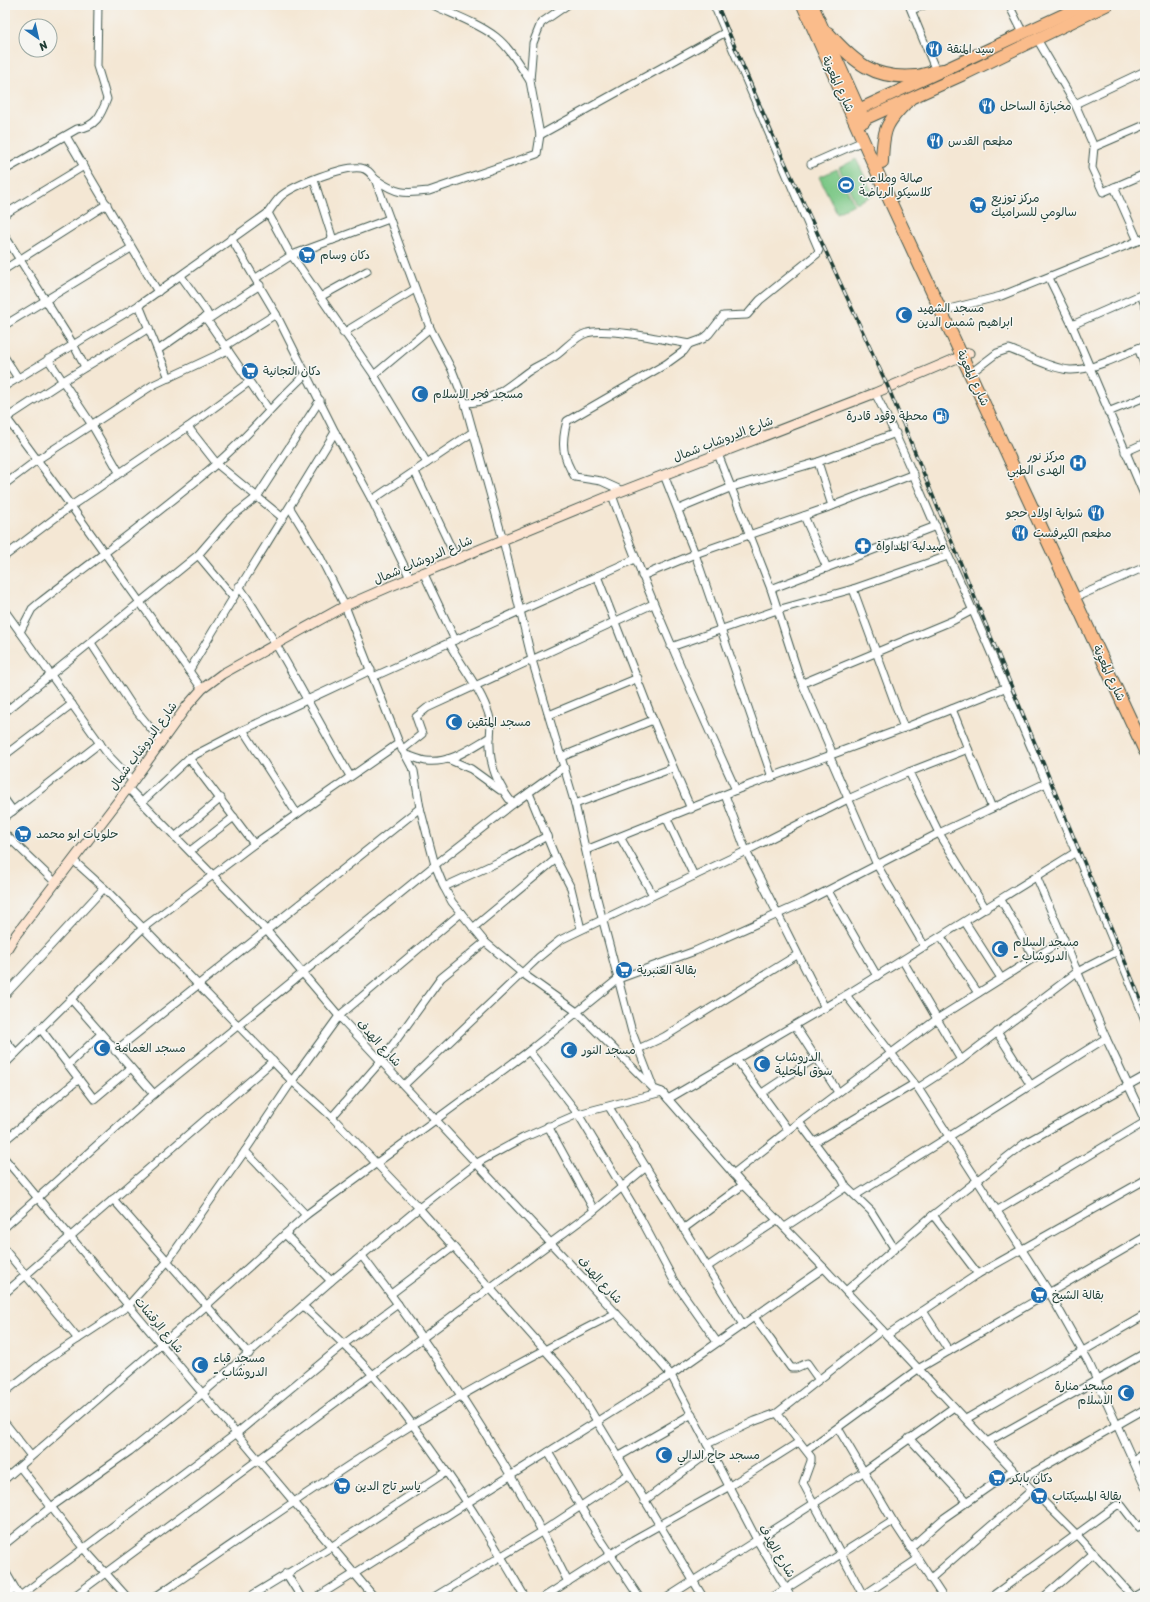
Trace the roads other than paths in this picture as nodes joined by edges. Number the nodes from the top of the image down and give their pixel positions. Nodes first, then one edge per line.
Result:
1 (98, 5) edge
2 (433, 5) edge
3 (567, 5) edge
4 (714, 5) edge
5 (803, 5) edge
6 (812, 5) edge
7 (924, 5) edge
8 (1009, 5) edge
9 (1084, 5) edge
10 (1107, 5) edge
11 (911, 8) edge
12 (821, 25) junction
13 (726, 32) junction
14 (1023, 33) junction
15 (1037, 39) junction
16 (942, 70) junction
17 (1145, 71) edge
18 (953, 80) junction
19 (530, 81) junction
20 (909, 100) junction
21 (1075, 104) junction
22 (857, 117) junction
23 (1145, 124) edge
24 (540, 135) junction
25 (66, 136) junction
26 (863, 141) junction
27 (1094, 147) junction
28 (882, 162) junction
29 (811, 164) dead end
30 (84, 166) junction
31 (5, 170) edge
32 (1145, 174) edge
33 (375, 179) junction
34 (314, 180) junction
35 (1114, 187) junction
36 (107, 204) junction
37 (268, 213) junction
38 (5, 214) edge
39 (389, 219) junction
40 (5, 236) edge
41 (231, 238) junction
42 (1145, 238) edge
43 (333, 240) junction
44 (1138, 241) junction
45 (131, 248) junction
46 (292, 255) junction
47 (20, 260) junction
48 (5, 269) edge
49 (367, 271) dead end
50 (181, 276) junction
51 (1049, 278) junction
52 (258, 282) junction
53 (415, 289) junction
54 (158, 292) junction
55 (1143, 294) edge
56 (320, 297) junction
57 (46, 300) junction
58 (139, 305) junction
59 (1145, 305) edge
60 (949, 309) junction
61 (276, 314) junction
62 (206, 318) junction
63 (5, 325) edge
64 (1072, 325) junction
65 (149, 328) junction
66 (430, 328) junction
67 (343, 333) junction
68 (73, 344) junction
69 (690, 344) junction
70 (1145, 345) edge
71 (226, 348) junction
72 (1138, 348) junction
73 (158, 350) junction
74 (966, 354) junction
75 (5, 358) edge
76 (48, 360) junction
77 (1145, 366) edge
78 (85, 367) junction
79 (1090, 367) junction
80 (976, 369) junction
81 (306, 374) junction
82 (374, 375) junction
83 (18, 378) junction
84 (169, 378) junction
85 (63, 381) junction
86 (249, 382) junction
87 (5, 386) edge
88 (875, 393) junction
89 (1145, 397) edge
90 (320, 400) junction
91 (466, 403) junction
92 (269, 410) junction
93 (1108, 412) junction
94 (5, 418) edge
95 (92, 425) junction
96 (188, 427) junction
97 (335, 432) junction
98 (473, 432) junction
99 (896, 433) junction
100 (1145, 444) edge
101 (1126, 452) junction
102 (718, 454) junction
103 (37, 460) junction
104 (818, 462) junction
105 (427, 463) junction
106 (217, 464) junction
107 (119, 472) junction
108 (415, 472) junction
109 (914, 474) junction
110 (664, 475) junction
111 (5, 484) edge
112 (732, 487) junction
113 (623, 491) junction
114 (1144, 494) edge
115 (612, 495) junction
116 (257, 496) junction
117 (372, 500) junction
118 (71, 506) junction
119 (832, 506) junction
120 (290, 508) junction
121 (679, 509) junction
122 (804, 516) junction
123 (283, 518) junction
124 (936, 526) junction
125 (749, 534) junction
126 (503, 540) junction
127 (104, 552) junction
128 (695, 554) junction
129 (198, 555) junction
130 (5, 556) edge
131 (948, 556) junction
132 (456, 558) junction
133 (635, 559) junction
134 (1144, 566) edge
135 (827, 568) junction
136 (424, 572) junction
137 (597, 576) junction
138 (642, 576) junction
139 (410, 578) junction
140 (239, 586) junction
141 (772, 589) junction
142 (853, 589) junction
143 (1081, 595) junction
144 (233, 597) junction
145 (141, 603) junction
146 (653, 604) junction
147 (345, 606) junction
148 (777, 610) junction
149 (973, 610) junction
150 (520, 612) junction
151 (6, 615) edge
152 (615, 622) junction
153 (720, 629) junction
154 (20, 632) junction
155 (452, 642) junction
156 (91, 643) junction
157 (276, 643) junction
158 (671, 647) junction
159 (877, 653) junction
160 (532, 660) junction
161 (189, 671) junction
162 (372, 673) junction
163 (52, 676) junction
164 (638, 678) junction
165 (803, 683) junction
166 (474, 685) junction
167 (1007, 687) junction
168 (202, 689) junction
169 (306, 701) junction
170 (72, 704) junction
171 (952, 709) junction
172 (5, 712) edge
173 (548, 715) junction
174 (653, 720) junction
175 (904, 728) junction
176 (243, 730) junction
177 (1145, 732) edge
178 (490, 737) junction
179 (161, 741) junction
180 (100, 743) junction
181 (402, 749) junction
182 (968, 749) junction
183 (1145, 751) edge
184 (5, 755) edge
185 (562, 757) junction
186 (830, 757) junction
187 (189, 758) junction
188 (448, 759) junction
189 (564, 767) junction
190 (673, 768) junction
191 (909, 772) junction
192 (350, 776) junction
193 (772, 777) junction
194 (1046, 783) junction
195 (130, 784) junction
196 (736, 790) junction
197 (503, 793) junction
198 (529, 793) junction
199 (725, 795) junction
200 (221, 798) junction
201 (848, 799) junction
202 (5, 800) edge
203 (142, 802) junction
204 (513, 804) junction
205 (575, 804) junction
206 (420, 808) junction
207 (992, 808) junction
208 (691, 809) junction
209 (13, 811) junction
210 (297, 814) junction
211 (5, 817) edge
212 (234, 817) junction
213 (667, 819) junction
214 (939, 833) junction
215 (5, 834) edge
216 (547, 836) junction
217 (175, 837) junction
218 (620, 837) junction
219 (254, 844) junction
220 (586, 850) junction
221 (190, 851) junction
222 (746, 851) junction
223 (1076, 852) junction
224 (556, 859) junction
225 (73, 860) junction
226 (435, 865) junction
227 (877, 865) junction
228 (213, 874) junction
229 (694, 876) junction
230 (1037, 878) junction
231 (55, 882) junction
232 (444, 887) junction
233 (104, 888) junction
234 (828, 890) junction
235 (653, 895) junction
236 (1001, 900) junction
237 (986, 909) junction
238 (461, 913) junction
239 (778, 914) junction
240 (603, 919) junction
241 (965, 922) junction
242 (143, 928) junction
243 (473, 928) junction
244 (581, 929) junction
245 (266, 931) junction
246 (941, 937) junction
247 (1064, 939) junction
248 (485, 942) junction
249 (925, 947) junction
250 (1118, 951) junction
251 (5, 952) edge
252 (797, 955) junction
253 (1034, 957) junction
254 (902, 961) junction
255 (1077, 972) junction
256 (522, 973) junction
257 (304, 974) junction
258 (877, 976) junction
259 (1001, 978) junction
260 (618, 979) junction
261 (198, 984) junction
262 (978, 993) junction
263 (5, 995) edge
264 (846, 995) junction
265 (70, 999) junction
266 (825, 1008) junction
267 (578, 1012) junction
268 (339, 1016) junction
269 (938, 1019) junction
270 (1145, 1020) edge
271 (238, 1025) junction
272 (795, 1026) junction
273 (40, 1028) junction
274 (997, 1032) junction
275 (101, 1034) junction
276 (1106, 1038) junction
277 (5, 1040) edge
278 (638, 1049) junction
279 (529, 1050) junction
280 (115, 1051) junction
281 (16, 1053) junction
282 (890, 1053) junction
283 (815, 1058) junction
284 (737, 1060) junction
285 (961, 1060) junction
286 (272, 1061) junction
287 (381, 1061) junction
288 (5, 1064) edge
289 (68, 1064) junction
290 (131, 1068) junction
291 (1145, 1076) edge
292 (79, 1079) junction
293 (292, 1081) junction
294 (1030, 1084) junction
295 (404, 1085) junction
296 (1129, 1085) junction
297 (916, 1086) junction
298 (658, 1090) junction
299 (838, 1092) junction
300 (762, 1093) junction
301 (154, 1094) junction
302 (668, 1099) junction
303 (608, 1107) junction
304 (578, 1114) junction
305 (332, 1117) junction
306 (437, 1119) junction
307 (798, 1122) junction
308 (1145, 1122) edge
309 (548, 1126) junction
310 (788, 1130) junction
311 (950, 1138) junction
312 (5, 1140) edge
313 (815, 1142) junction
314 (245, 1151) junction
315 (5, 1159) edge
316 (374, 1163) junction
317 (477, 1163) junction
318 (646, 1167) junction
319 (734, 1174) junction
320 (977, 1180) junction
321 (1145, 1180) edge
322 (743, 1185) junction
323 (622, 1187) junction
324 (846, 1187) junction
325 (856, 1195) junction
326 (38, 1197) junction
327 (113, 1199) junction
328 (419, 1208) junction
329 (594, 1210) junction
330 (998, 1210) junction
331 (306, 1215) junction
332 (933, 1215) junction
333 (778, 1220) junction
334 (5, 1227) edge
335 (784, 1227) junction
336 (683, 1229) junction
337 (285, 1234) junction
338 (71, 1236) junction
339 (1145, 1237) edge
340 (550, 1243) junction
341 (453, 1247) junction
342 (894, 1248) junction
343 (5, 1250) edge
344 (1022, 1250) junction
345 (362, 1256) junction
346 (167, 1262) junction
347 (707, 1267) junction
348 (824, 1268) junction
349 (978, 1274) junction
350 (26, 1275) junction
351 (331, 1281) junction
352 (489, 1289) junction
353 (846, 1291) junction
354 (1049, 1292) junction
355 (5, 1293) edge
356 (391, 1294) junction
357 (398, 1304) junction
358 (128, 1306) junction
359 (207, 1306) junction
360 (303, 1306) junction
361 (923, 1311) junction
362 (616, 1312) junction
363 (1145, 1315) edge
364 (754, 1318) junction
365 (743, 1325) junction
366 (884, 1332) junction
367 (423, 1337) junction
368 (78, 1339) junction
369 (717, 1342) junction
370 (344, 1344) junction
371 (161, 1345) junction
372 (544, 1350) junction
373 (949, 1351) junction
374 (1082, 1351) junction
375 (249, 1354) junction
376 (1144, 1357) edge
377 (918, 1369) junction
378 (372, 1375) junction
379 (671, 1375) junction
380 (819, 1380) junction
381 (1097, 1381) junction
382 (5, 1392) edge
383 (203, 1393) junction
384 (462, 1395) junction
385 (954, 1407) junction
386 (1145, 1409) edge
387 (777, 1413) junction
388 (692, 1414) junction
389 (966, 1419) junction
390 (597, 1421) junction
391 (5, 1423) edge
392 (412, 1425) junction
393 (1117, 1425) junction
394 (838, 1428) junction
395 (237, 1433) junction
396 (909, 1438) junction
397 (799, 1442) junction
398 (987, 1442) junction
399 (707, 1444) junction
400 (807, 1450) junction
401 (711, 1451) junction
402 (548, 1452) junction
403 (1145, 1452) edge
404 (31, 1456) junction
405 (618, 1457) junction
406 (259, 1459) junction
407 (1134, 1460) junction
408 (20, 1467) junction
409 (1013, 1470) junction
410 (446, 1472) junction
411 (863, 1472) junction
412 (510, 1475) junction
413 (628, 1475) junction
414 (5, 1479) edge
415 (1022, 1479) junction
416 (728, 1487) junction
417 (1145, 1487) edge
418 (1032, 1490) junction
419 (644, 1501) junction
420 (967, 1501) junction
421 (294, 1502) junction
422 (469, 1502) junction
423 (814, 1504) junction
424 (581, 1505) junction
425 (51, 1507) junction
426 (893, 1521) junction
427 (1145, 1523) edge
428 (658, 1525) junction
429 (543, 1531) junction
430 (5, 1533) edge
431 (1076, 1534) junction
432 (757, 1540) junction
433 (8, 1542) edge
434 (331, 1547) junction
435 (910, 1548) junction
436 (84, 1549) junction
437 (1094, 1553) junction
438 (610, 1554) junction
439 (842, 1554) junction
440 (501, 1556) junction
441 (918, 1559) junction
442 (5, 1571) edge
443 (286, 1573) junction
444 (105, 1574) junction
445 (353, 1574) junction
446 (930, 1579) junction
447 (693, 1581) junction
448 (568, 1582) junction
449 (787, 1588) junction
450 (15, 1589) junction
451 (1145, 1592) edge
452 (1052, 1594) edge
453 (5, 1596) edge
454 (863, 1596) edge
455 (20, 1597) edge
456 (73, 1597) edge
457 (127, 1597) edge
458 (155, 1597) edge
459 (248, 1597) edge
460 (301, 1597) edge
461 (317, 1597) edge
462 (374, 1597) edge
463 (434, 1597) edge
464 (525, 1597) edge
465 (544, 1597) edge
466 (639, 1597) edge
467 (668, 1597) edge
468 (703, 1597) edge
469 (773, 1597) edge
470 (791, 1597) edge
471 (943, 1597) edge
472 (991, 1597) edge
473 (1044, 1597) edge
474 (1133, 1597) edge
475 (1136, 1597) edge

1 - 25 street
2 - 19 street
3 - 19 street
4 - 13 street
5 - 22 highway, شارع المعونة
6 - 12 highway, شارع المعونة
7 - 11 street
8 - 14 street
9 - 14 main road
10 - 15 main road
11 - 16 street
12 - 16 highway
12 - 22 highway, شارع المعونة
13 - 24 street
13 - 69 street
14 - 16 main road
15 - 18 main road
15 - 21 street
16 - 18 main road
16 - 22 main road
17 - 21 street
18 - 20 main road
19 - 24 street
20 - 22 main road
20 - 28 highway
21 - 27 street
22 - 26 highway, شارع المعونة
22 - 28 highway, شارع المعونة
23 - 27 street
24 - 33 street
25 - 30 street
25 - 31 street
26 - 29 street
26 - 74 highway, شارع المعونة
27 - 35 street
28 - 60 highway, شارع المعونة
30 - 36 street
30 - 38 street
32 - 35 street
33 - 34 street
33 - 39 street
34 - 37 street
34 - 43 street
35 - 44 street
36 - 45 street
36 - 47 street
37 - 41 street
37 - 46 street
39 - 43 street
39 - 53 street
40 - 47 street
41 - 50 street
41 - 52 street
42 - 44 street
43 - 46 street
44 - 51 street
45 - 54 street
45 - 57 street
46 - 52 street
46 - 56 street
47 - 48 street
47 - 57 street
49 - 56 street
50 - 54 street
50 - 62 street
51 - 60 street
51 - 64 street
52 - 61 street
52 - 62 street
53 - 66 street
53 - 67 street
54 - 58 street
55 - 59 street
55 - 64 street
56 - 67 street
57 - 63 street
57 - 68 street
58 - 65 street
58 - 68 street
60 - 74 highway, شارع المعونة
61 - 71 street
61 - 81 street
62 - 71 street
62 - 73 street
64 - 79 street
65 - 73 street
65 - 78 street
66 - 82 street
66 - 91 street
67 - 82 street
68 - 76 street
68 - 78 street
69 - 91 street
69 - 113 street
70 - 72 street
71 - 84 street
71 - 86 street
72 - 77 street
72 - 79 street
73 - 84 street
74 - 80 highway, شارع المعونة
74 - 88 street, شارع الدروشاب شمال
74 - 183 highway, شارع المعونة
75 - 83 street
76 - 83 street
76 - 85 street
78 - 85 street
79 - 80 street
79 - 93 street
80 - 143 highway, شارع المعونة
81 - 90 street
81 - 92 street
82 - 105 street
83 - 87 street
84 - 95 street
85 - 94 street
85 - 95 street
86 - 92 street
86 - 96 street
88 - 99 street
88 - 102 street, شارع الدروشاب شمال
89 - 93 street
90 - 97 street
90 - 116 street
91 - 98 street
92 - 106 street
93 - 101 street
94 - 103 street
95 - 103 street
95 - 107 street
96 - 106 street
96 - 107 street
97 - 117 street
97 - 120 street
98 - 105 street
98 - 126 street
99 - 104 street
99 - 109 street
100 - 101 street
101 - 114 street
102 - 110 street, شارع الدروشاب شمال
102 - 112 street
103 - 111 street
103 - 118 street
104 - 112 street
104 - 119 street
105 - 108 street
106 - 116 street
106 - 127 street
107 - 118 street
108 - 117 street
108 - 132 street
109 - 119 street
109 - 124 street
110 - 113 street, شارع الدروشاب شمال
110 - 121 street
112 - 121 street
112 - 125 street
113 - 115 street, شارع الدروشاب شمال
115 - 126 street, شارع الدروشاب شمال
115 - 133 street
116 - 123 street
116 - 129 street
117 - 139 street
118 - 127 street
118 - 130 street
119 - 122 street
120 - 123 street
120 - 147 street
121 - 128 street
122 - 125 street
122 - 135 street
123 - 140 street
124 - 131 street
124 - 135 street
125 - 128 street
125 - 141 street
126 - 132 street, شارع الدروشاب شمال
126 - 150 street
127 - 145 street
127 - 154 street
128 - 138 street
128 - 153 street
129 - 144 street
129 - 145 street
131 - 142 street
131 - 149 street
132 - 136 street, شارع الدروشاب شمال
133 - 137 street
133 - 138 street
134 - 143 street
135 - 141 street
136 - 139 street, شارع الدروشاب شمال
136 - 155 street
137 - 150 street
137 - 152 street
138 - 146 street
139 - 147 street, شارع الدروشاب شمال
140 - 144 street
140 - 157 street
141 - 148 street
142 - 148 street
142 - 159 street
143 - 177 highway, شارع المعونة
144 - 161 street
145 - 156 street
145 - 161 street
146 - 152 street
146 - 158 street
147 - 157 street, شارع الدروشاب شمال
147 - 162 street
148 - 153 street
148 - 165 street
149 - 159 street
149 - 167 street
150 - 155 street
150 - 160 street
151 - 154 street, شارع الهدف
152 - 160 street
152 - 164 street
153 - 158 street
153 - 193 street
154 - 163 street, شارع الهدف
155 - 162 street
155 - 166 street
156 - 163 street
156 - 179 street
157 - 168 street, شارع الدروشاب شمال
157 - 169 street
158 - 196 street
159 - 165 street
159 - 175 street
160 - 166 street
160 - 173 street
161 - 168 street
162 - 169 street
162 - 181 street
163 - 170 street, شارع الهدف
163 - 172 street
164 - 173 street
164 - 174 street
165 - 186 street
166 - 178 street
166 - 181 street
167 - 171 street
167 - 194 street
168 - 179 street, شارع الدروشاب شمال
169 - 176 street
169 - 192 street
170 - 180 street, شارع الهدف
170 - 184 street
171 - 175 street
171 - 182 street
173 - 185 street
174 - 185 street
174 - 190 street
175 - 186 street
176 - 187 street
176 - 210 street
178 - 188 street
178 - 197 street
179 - 195 street, شارع الدروشاب شمال
180 - 195 street, شارع الهدف
180 - 209 street
181 - 188 street
181 - 192 street
181 - 206 street
182 - 191 street
182 - 207 street
185 - 189 street
186 - 193 street
186 - 201 street
187 - 200 street
187 - 203 street
188 - 197 street
189 - 198 street
189 - 205 street
190 - 205 street
190 - 208 street
191 - 201 street
191 - 214 street
192 - 210 street
193 - 196 street
194 - 207 street
194 - 223 street
195 - 203 street, شارع الهدف
195 - 225 street, شارع الدروشاب شمال
196 - 199 street
197 - 204 street
198 - 204 street
198 - 216 street
199 - 208 street
199 - 222 street
200 - 212 street
200 - 217 street
201 - 222 street
201 - 227 street
202 - 209 street
203 - 217 street, شارع الهدف
204 - 226 street
205 - 220 street
206 - 226 street
206 - 245 street
207 - 214 street
208 - 213 street
209 - 211 street
210 - 219 street
212 - 219 street
212 - 221 street
213 - 218 street
213 - 229 street
214 - 227 street
214 - 237 street
215 - 231 street
216 - 224 street
216 - 232 street
217 - 221 street, شارع الهدف
218 - 220 street
218 - 235 street
219 - 228 street
220 - 240 street
221 - 228 street, شارع الهدف
222 - 229 street
222 - 239 street
223 - 230 street
223 - 250 street
224 - 243 street
224 - 244 street
225 - 231 street, شارع الدروشاب شمال
225 - 233 street
226 - 232 street
226 - 257 street
227 - 234 street
227 - 249 street
228 - 242 street
228 - 245 street, شارع الهدف
229 - 235 street
230 - 236 street
230 - 247 street
231 - 251 street, شارع الدروشاب شمال
232 - 238 street
233 - 242 street
233 - 263 street
234 - 239 street
234 - 258 street
235 - 240 street
236 - 237 street
236 - 253 street
237 - 241 street
238 - 243 street
238 - 268 street
239 - 252 street
239 - 260 street
240 - 244 street
240 - 260 street
241 - 246 street
241 - 259 street
242 - 261 street
242 - 265 street
243 - 248 street
244 - 256 street
245 - 257 street, شارع الهدف
245 - 261 street
246 - 249 street
246 - 262 street
247 - 253 street
247 - 255 street
248 - 256 street
248 - 287 street
249 - 254 street
250 - 255 street
250 - 270 street
252 - 266 street
252 - 278 street
253 - 259 street
254 - 258 street
254 - 269 street
255 - 274 street
255 - 276 street
256 - 267 street
256 - 295 street
257 - 268 street, شارع الهدف
257 - 271 street
258 - 264 street
259 - 262 street
260 - 267 street
260 - 278 street
261 - 271 street
261 - 280 street
262 - 269 street
264 - 266 street
264 - 282 street
265 - 273 street
265 - 275 street
266 - 272 street
267 - 279 street
267 - 298 street
268 - 287 street, شارع الهدف
268 - 293 street
269 - 282 street
269 - 285 street
271 - 286 street
271 - 301 street
272 - 283 street
272 - 284 street
273 - 281 street
273 - 289 street
274 - 285 street
274 - 294 street
275 - 280 street
275 - 289 street
276 - 294 street
276 - 296 street
277 - 281 street
278 - 298 street
279 - 304 street
279 - 306 street
280 - 290 street
281 - 288 street
282 - 297 street
282 - 299 street
283 - 299 street
283 - 300 street
284 - 300 street
284 - 302 street
285 - 297 street
286 - 293 street
286 - 327 street
287 - 295 street, شارع الهدف
287 - 305 street
289 - 292 street
290 - 292 street
290 - 301 street
291 - 296 street
292 - 312 street
293 - 305 street
293 - 314 street
294 - 311 street
295 - 306 street, شارع الهدف
296 - 308 street
296 - 320 street
297 - 311 street
297 - 313 street
298 - 302 street
298 - 303 street
299 - 307 street
300 - 310 street
301 - 326 street
302 - 319 street
303 - 304 street
303 - 318 street
304 - 309 street
304 - 323 street
305 - 316 street
306 - 316 street
306 - 317 street, شارع الهدف
307 - 310 street
307 - 313 street
308 - 330 street
309 - 317 street
309 - 329 street
310 - 319 street
311 - 320 street
311 - 325 street
313 - 324 street
314 - 331 street
314 - 346 street
315 - 326 street, شارع الرقشات
316 - 328 street
316 - 331 street
317 - 328 street
317 - 340 street, شارع الهدف
318 - 323 street
318 - 336 street
319 - 322 street
320 - 330 street
320 - 332 street
321 - 344 street
322 - 333 street
322 - 336 street
323 - 329 street
323 - 369 street
324 - 325 street
324 - 335 street
325 - 342 street
326 - 334 street
326 - 338 street, شارع الرقشات
327 - 338 street
327 - 346 street
328 - 341 street
328 - 345 street
329 - 340 street
330 - 344 street
331 - 337 street
332 - 342 street
332 - 349 street
333 - 335 street
333 - 347 street
335 - 348 street
336 - 347 street
337 - 351 street
337 - 359 street
338 - 350 street
338 - 358 street, شارع الرقشات
339 - 354 street
340 - 352 street
340 - 362 street, شارع الهدف
341 - 352 street
341 - 356 street
342 - 353 street
343 - 350 street
344 - 349 street
344 - 354 street
345 - 351 street
345 - 356 street
346 - 358 street
346 - 359 street
347 - 365 street
348 - 353 street
348 - 364 street
349 - 361 street
350 - 355 street
350 - 368 street
351 - 360 street
352 - 367 street
352 - 372 street
353 - 366 street
354 - 373 street
354 - 374 street
356 - 357 street
357 - 367 street
357 - 370 street
358 - 368 street
358 - 371 street, شارع الرقشات
359 - 371 street
359 - 375 street
360 - 370 street
360 - 375 street
361 - 366 street
361 - 373 street
362 - 372 street
362 - 379 street, شارع الهدف
363 - 374 street
364 - 365 street
364 - 380 street
365 - 369 street
366 - 377 street
366 - 380 street
367 - 378 street
367 - 384 street
368 - 382 street
369 - 379 street
370 - 378 street
370 - 395 street
371 - 383 street, شارع الرقشات
371 - 404 street
372 - 384 street
372 - 390 street
373 - 377 street
374 - 381 street
374 - 389 street
375 - 383 street
376 - 381 street
377 - 385 street
377 - 394 street
378 - 392 street
378 - 406 street
379 - 388 street, شارع الهدف
379 - 390 street
380 - 387 street
381 - 393 street
381 - 398 street
383 - 395 street, شارع الرقشات
383 - 425 street
384 - 392 street
384 - 412 street
385 - 389 street
385 - 396 street
386 - 393 street
387 - 397 street
387 - 399 street
388 - 399 street, شارع الهدف
388 - 405 street
389 - 398 street
390 - 402 street
390 - 405 street
391 - 404 street
392 - 410 street
392 - 421 street
393 - 407 street
393 - 415 street
394 - 400 street
394 - 411 street
395 - 406 street, شارع الرقشات
395 - 436 street
396 - 411 street
396 - 420 street
397 - 400 street
397 - 416 street
398 - 409 street
399 - 401 street, شارع الهدف
400 - 423 street
401 - 416 street, شارع الهدف
401 - 419 street
402 - 412 street
402 - 424 street
403 - 407 street
404 - 408 street
405 - 413 street
406 - 421 street, شارع الرقشات
406 - 444 street
407 - 417 street
408 - 414 street
408 - 425 street
409 - 415 street
409 - 420 street
410 - 422 street
410 - 434 street
411 - 423 street
411 - 426 street
412 - 422 street
412 - 429 street
413 - 419 street
413 - 424 street
415 - 418 street
416 - 428 street
416 - 432 street, شارع الهدف
418 - 431 street
418 - 446 street
419 - 428 street
420 - 435 street
421 - 434 street, شارع الرقشات
421 - 458 street
422 - 440 street
422 - 445 street
423 - 432 street
423 - 439 street
424 - 429 street
424 - 438 street
425 - 433 street
425 - 436 street
426 - 435 street
426 - 439 street
427 - 431 street
428 - 438 street
428 - 447 street
429 - 440 street
429 - 448 street
430 - 433 street
431 - 437 street
431 - 472 street
432 - 447 street
432 - 449 street, شارع الهدف
434 - 443 street
434 - 445 street, شارع الرقشات
435 - 441 street
436 - 444 street
436 - 455 street
437 - 452 street
437 - 474 street
438 - 448 street
438 - 466 street
439 - 449 street
439 - 454 street
440 - 463 street
440 - 464 street
441 - 446 street
441 - 454 street
442 - 450 street
443 - 459 street
443 - 460 street
444 - 456 street
444 - 457 street
445 - 461 street
445 - 462 street, شارع الرقشات
446 - 471 street
447 - 467 street
447 - 468 street
448 - 465 street
449 - 469 street
449 - 470 street, شارع الهدف
450 - 453 street
450 - 455 street
451 - 475 street
452 - 473 street

